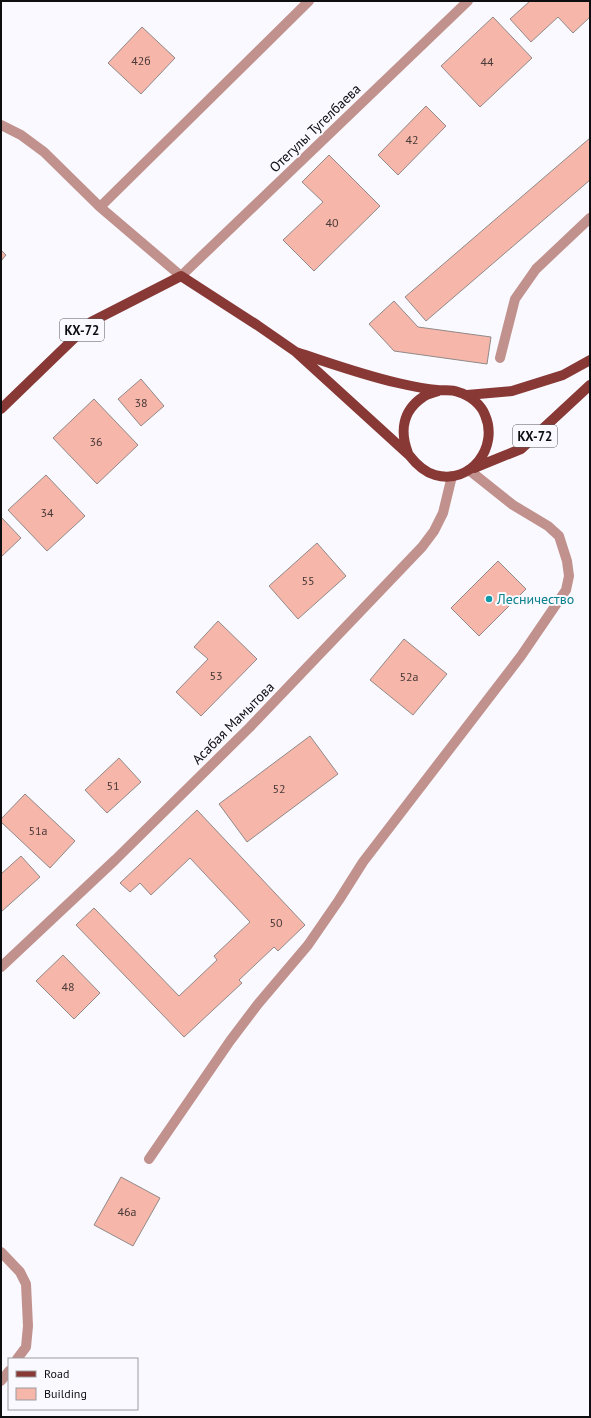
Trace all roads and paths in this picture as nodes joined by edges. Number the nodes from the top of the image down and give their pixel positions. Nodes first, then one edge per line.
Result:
1 (309, 1) edge
2 (468, 1) edge
3 (2, 126) edge
4 (100, 206) junction
5 (590, 218) edge
6 (181, 276) junction
7 (296, 352) junction
8 (500, 358) dead end
9 (590, 360) edge
10 (590, 385) edge
11 (439, 391) junction
12 (467, 395) junction
13 (1, 409) edge
14 (409, 455) junction
15 (469, 470) junction
16 (452, 476) junction
17 (1, 967) edge
18 (149, 1159) dead end
19 (1, 1252) edge
20 (18, 1358) edge
21 (8, 1372) edge
22 (1, 1381) edge

1 - 4 street
2 - 6 street, Отегулы Тугелбаева
3 - 4 street
4 - 6 street
5 - 8 street
6 - 7 main road, КХ-72
6 - 13 main road, КХ-72
7 - 11 main road, КХ-72
7 - 14 main road, КХ-72
9 - 12 main road, КХ-72
10 - 15 main road, КХ-72
11 - 12 main road, КХ-72
11 - 14 main road, КХ-72
12 - 15 main road, КХ-72
14 - 16 main road, КХ-72
15 - 16 main road, КХ-72
15 - 18 street
16 - 17 street, Асабая Мамытова
19 - 20 street
21 - 22 street

